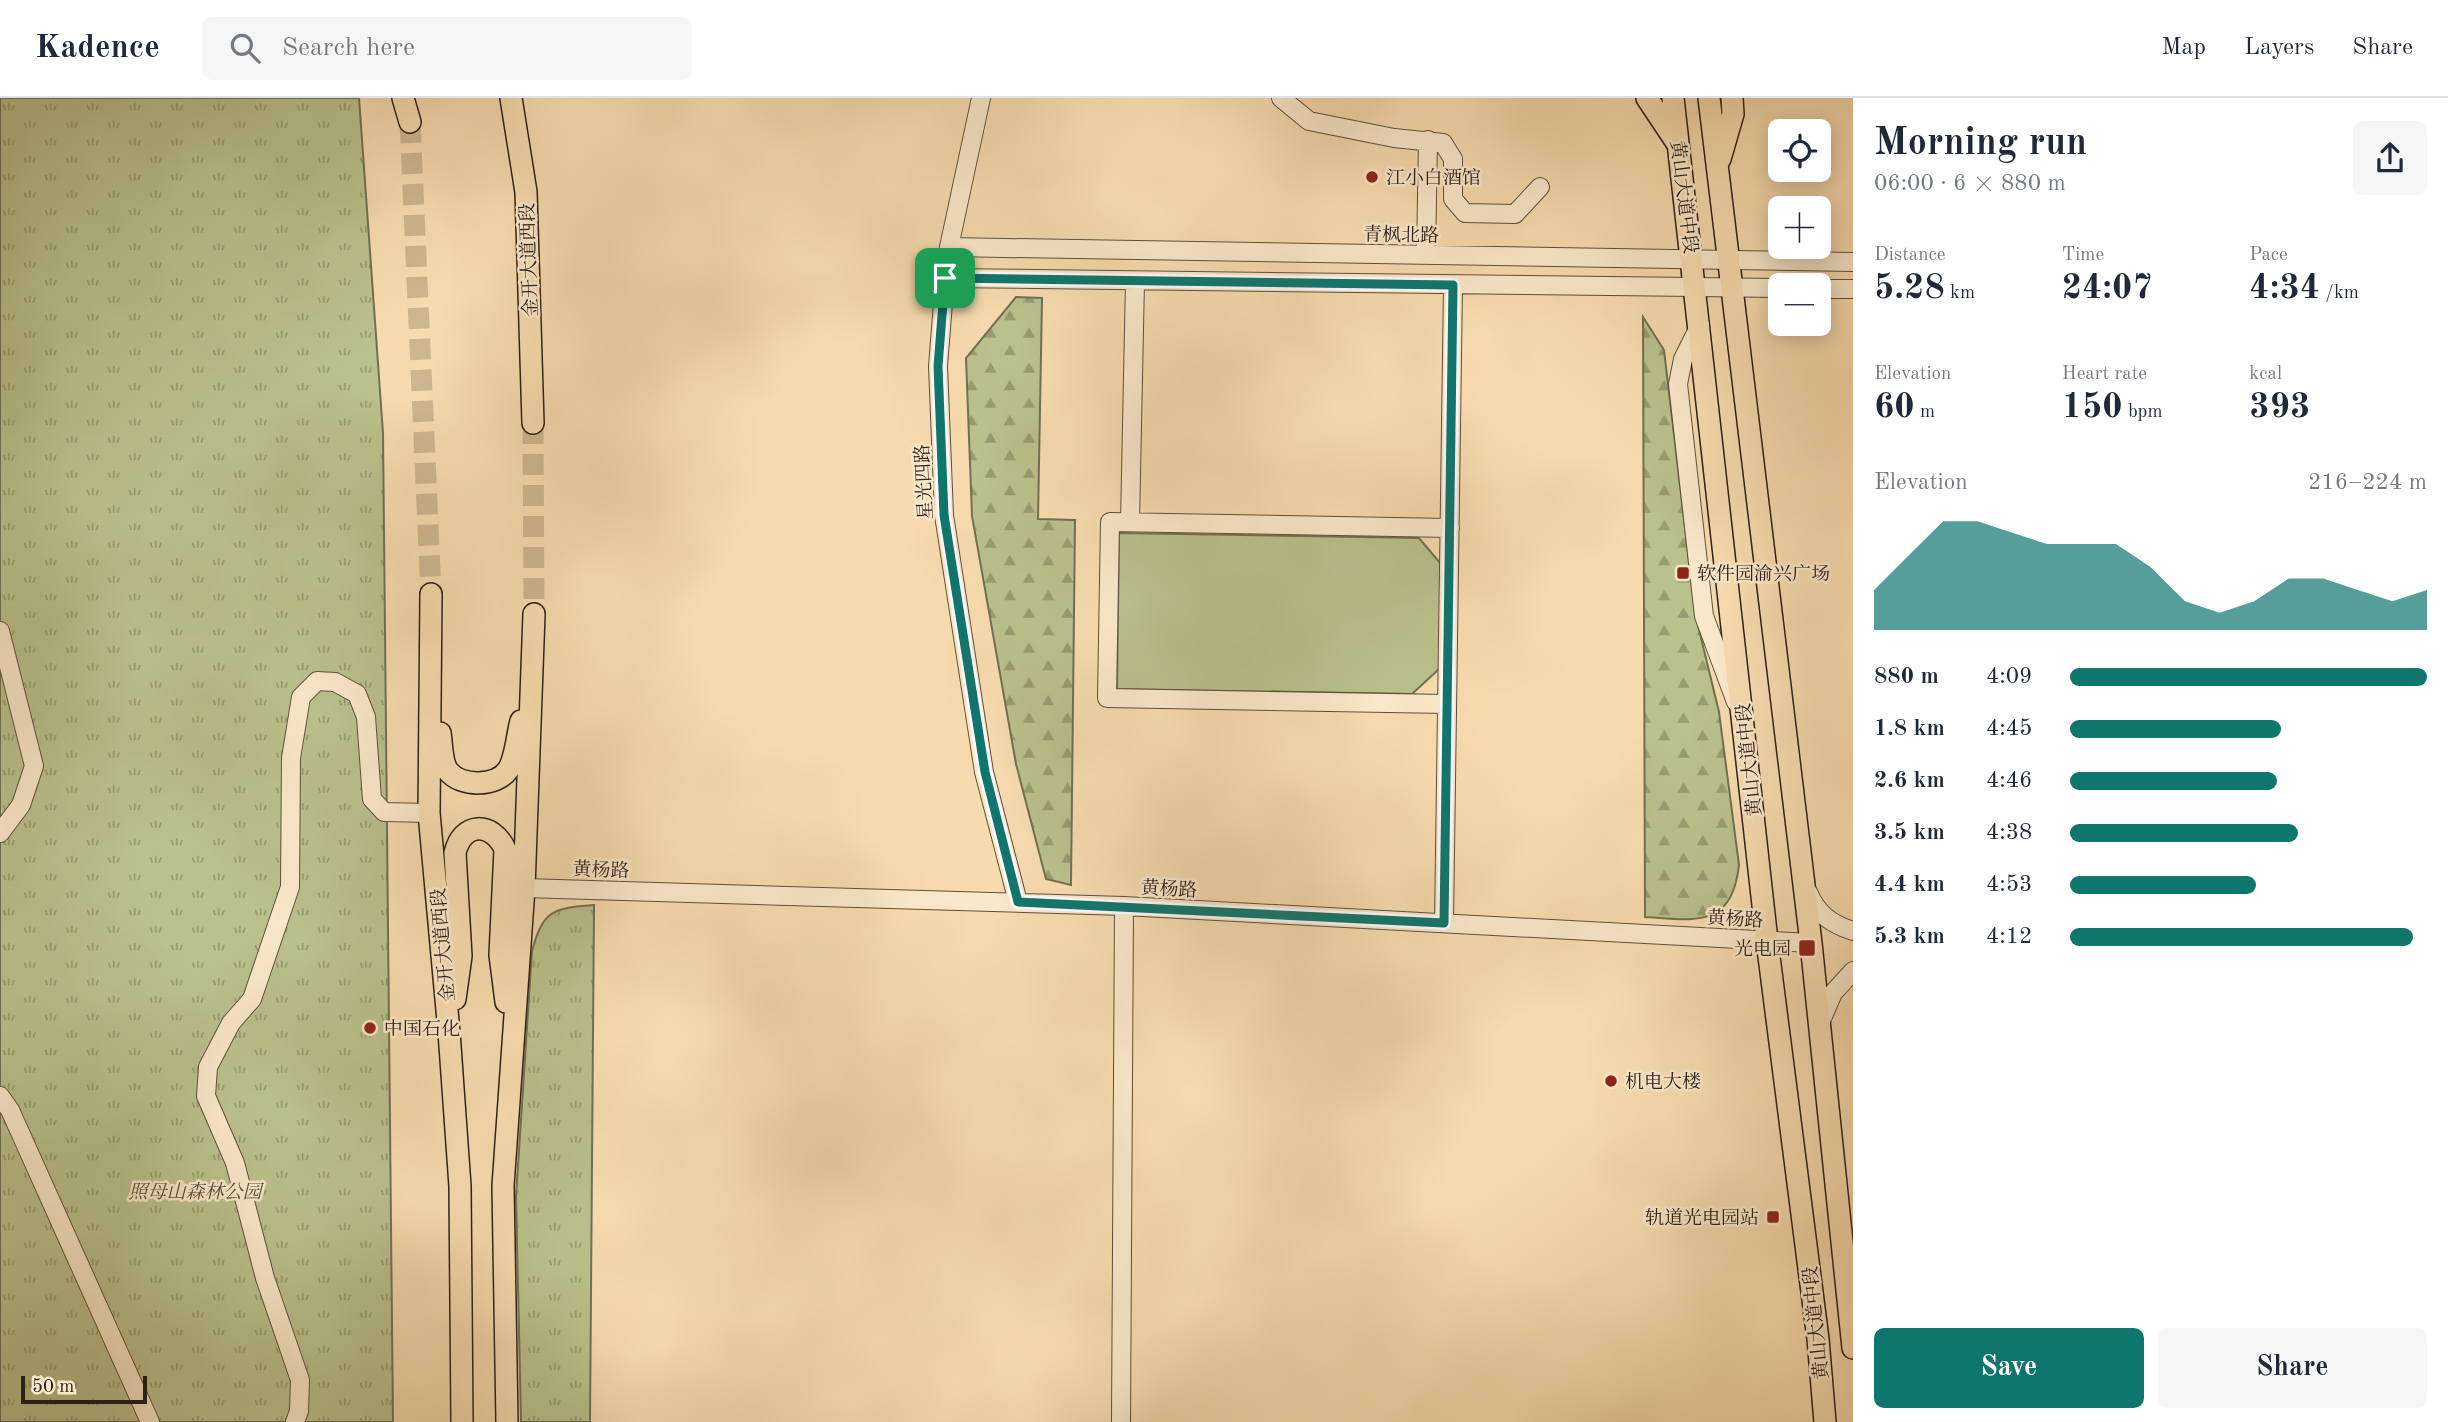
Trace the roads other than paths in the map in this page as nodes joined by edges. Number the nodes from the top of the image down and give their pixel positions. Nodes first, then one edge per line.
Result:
1 (403, 98) edge
2 (511, 98) edge
3 (981, 98) edge
4 (1281, 98) edge
5 (1647, 98) edge
6 (1673, 98) edge
7 (1709, 98) edge
8 (1732, 98) edge
9 (410, 122) tunnel mouth
10 (1427, 140) junction
11 (1678, 145) junction
12 (1717, 168) junction
13 (1541, 187) dead end
14 (949, 247) junction
15 (1426, 255) junction
16 (1693, 260) junction
17 (1729, 261) junction
18 (1853, 262) edge
19 (945, 278) junction
20 (1135, 281) junction
21 (1453, 285) junction
22 (1696, 288) junction
23 (1732, 288) junction
24 (1768, 288) edge
25 (1831, 289) edge
26 (1853, 289) edge
27 (533, 424) tunnel mouth
28 (1130, 522) junction
29 (1450, 528) junction
30 (431, 594) tunnel mouth
31 (534, 614) tunnel mouth
32 (0, 631) edge
33 (531, 678) junction
34 (431, 683) junction
35 (1447, 704) junction
36 (429, 813) junction
37 (0, 833) edge
38 (1803, 882) junction
39 (524, 888) junction
40 (1018, 902) junction
41 (1124, 906) junction
42 (1444, 923) junction
43 (1853, 931) edge
44 (1768, 941) junction
45 (1811, 943) junction
46 (1853, 971) edge
47 (1820, 1023) junction
48 (450, 1032) junction
49 (513, 1049) junction
50 (0, 1096) edge
51 (1853, 1348) edge
52 (150, 1422) edge
53 (295, 1422) edge
54 (462, 1422) edge
55 (507, 1422) edge
56 (1121, 1422) edge
57 (1825, 1422) edge

1 - 9 main road
2 - 27 main road, 金开大道西段
3 - 14 street, 星光四路
4 - 10 street
5 - 11 main road
6 - 11 main road, 黄山大道中段
7 - 12 main road, 黄山大道中段
8 - 12 main road
10 - 13 street
10 - 15 street
11 - 16 main road, 黄山大道中段
12 - 17 main road, 黄山大道中段
14 - 15 street, 青枫北路
14 - 19 street, 星光四路
15 - 16 street, 青枫北路
16 - 17 street, 青枫北路
16 - 22 main road, 黄山大道中段
17 - 18 street, 青枫北路
17 - 23 main road, 黄山大道中段
19 - 20 street
19 - 40 street, 星光四路
20 - 21 street
20 - 28 street
21 - 22 street
21 - 29 street
22 - 23 street
22 - 44 main road, 黄山大道中段
23 - 24 street
23 - 38 main road, 黄山大道中段
25 - 26 street
28 - 29 street
28 - 35 street
29 - 35 street
30 - 34 main road, 金开大道西段
31 - 33 main road
32 - 37 street
33 - 34 main road
33 - 39 main road
34 - 36 main road, 金开大道西段
35 - 42 street
36 - 48 main road, 金开大道西段
36 - 53 street
38 - 43 street
38 - 45 main road, 黄山大道中段
39 - 40 street, 黄杨路
39 - 49 main road
40 - 41 street, 黄杨路
41 - 42 street, 黄杨路
41 - 56 street
42 - 44 street, 黄杨路
44 - 45 street, 黄杨路
44 - 57 main road, 黄山大道中段
45 - 47 main road, 黄山大道中段
46 - 47 street
47 - 51 main road, 黄山大道中段
48 - 49 main road
48 - 54 main road, 金开大道西段
49 - 55 main road
50 - 52 street

